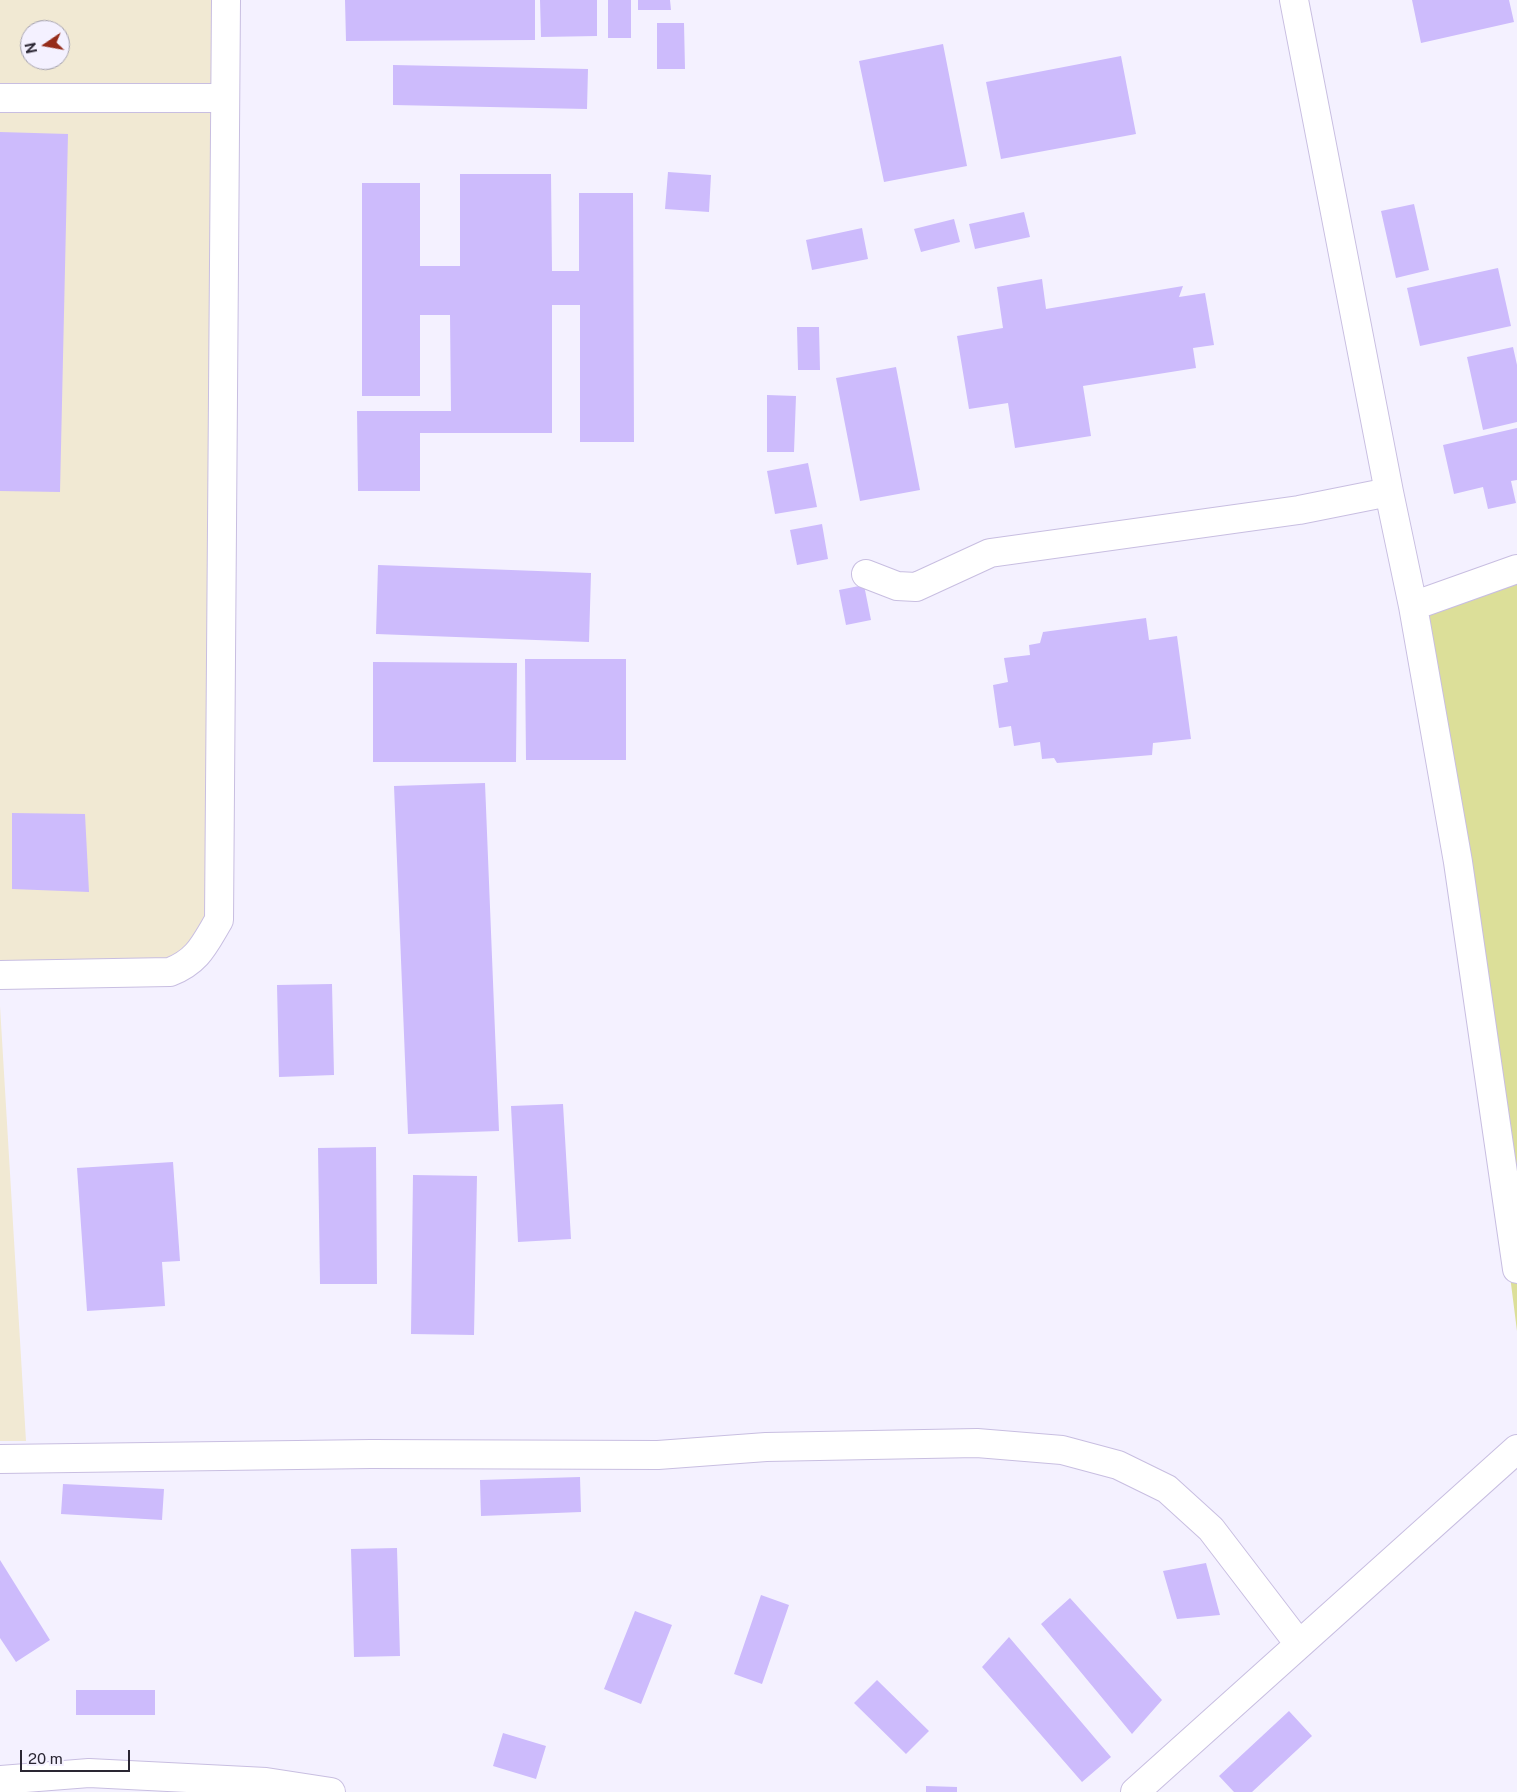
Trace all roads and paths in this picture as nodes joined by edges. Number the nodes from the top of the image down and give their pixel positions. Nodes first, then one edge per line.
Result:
1 (226, 0) edge
2 (1294, 0) edge
3 (0, 98) edge
4 (225, 98) junction
5 (1389, 492) junction
6 (1517, 569) edge
7 (866, 574) dead end
8 (1413, 606) junction
9 (0, 976) edge
10 (1517, 1269) edge
11 (1517, 1449) edge
12 (0, 1459) edge
13 (1299, 1644) junction
14 (0, 1780) edge
15 (331, 1792) edge
16 (1135, 1792) edge

1 - 4 street
2 - 5 street
3 - 4 street
4 - 9 street
5 - 7 street
5 - 8 street
6 - 8 street
8 - 10 street
11 - 13 street
12 - 13 street
13 - 16 street
14 - 15 street

